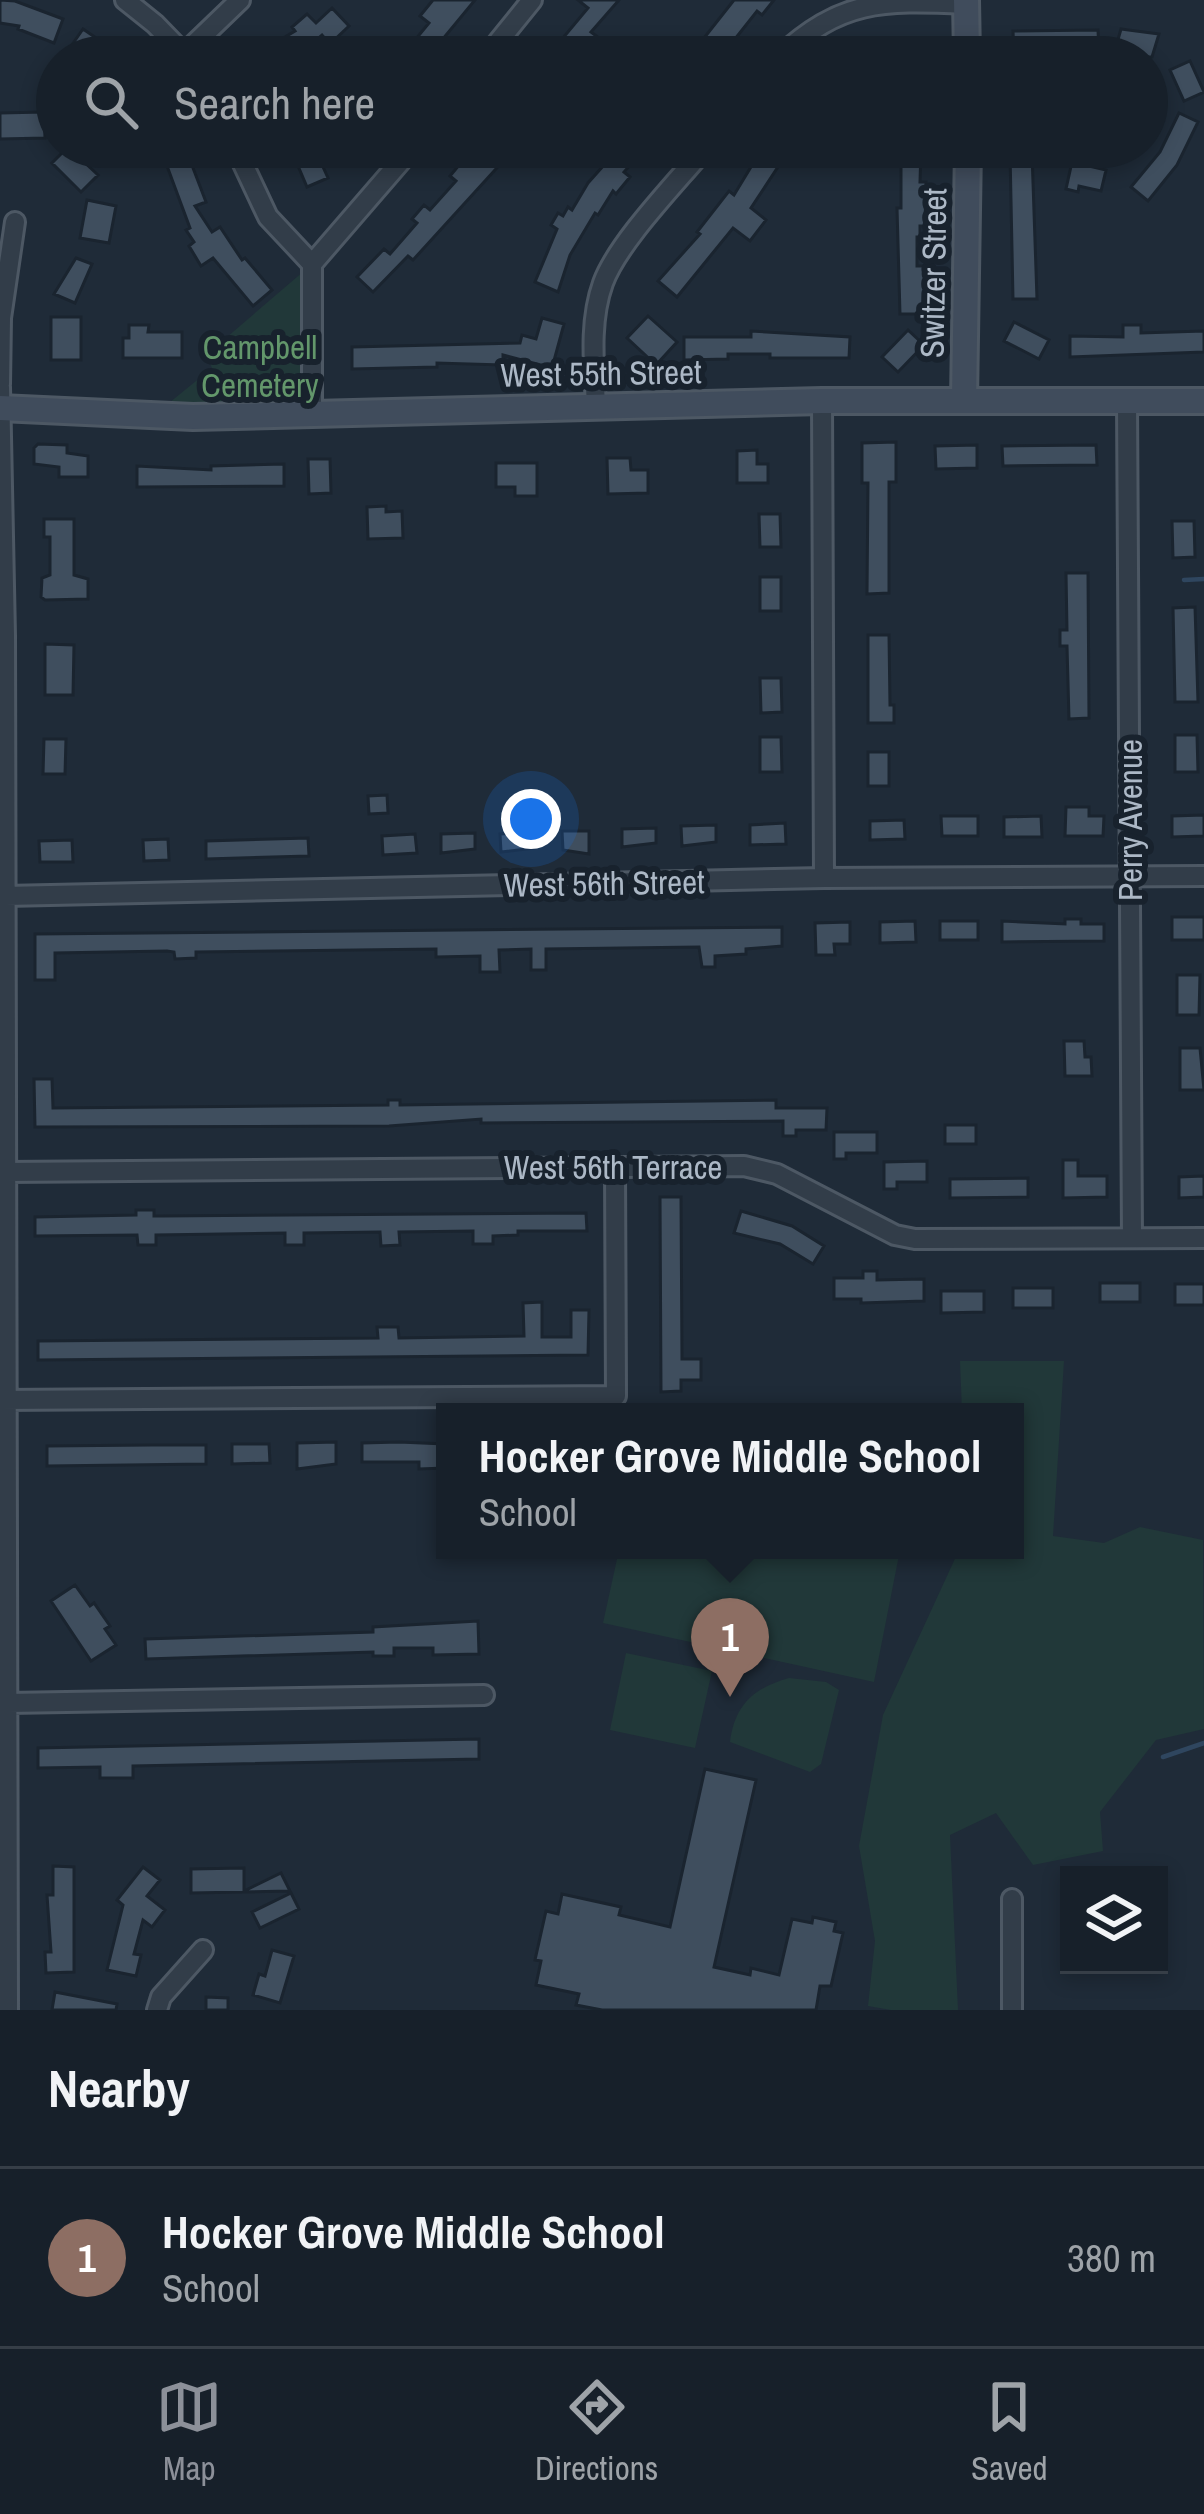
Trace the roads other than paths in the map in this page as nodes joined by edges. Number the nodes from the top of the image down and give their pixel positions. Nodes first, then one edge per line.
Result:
1 (125, 0) edge
2 (240, 0) edge
3 (532, 0) edge
4 (966, 2) edge
5 (165, 36) edge
6 (205, 36) edge
7 (503, 36) edge
8 (797, 36) edge
9 (967, 36) edge
10 (245, 168) edge
11 (395, 168) edge
12 (689, 168) edge
13 (968, 168) edge
14 (16, 222) dead end
15 (312, 265) junction
16 (0, 385) edge
17 (964, 400) junction
18 (823, 401) junction
19 (1127, 401) junction
20 (1204, 401) edge
21 (596, 405) junction
22 (0, 407) edge
23 (312, 414) junction
24 (1, 619) edge
25 (2, 848) edge
26 (1131, 875) junction
27 (1204, 876) edge
28 (824, 878) junction
29 (4, 896) junction
30 (2, 1101) edge
31 (615, 1167) junction
32 (5, 1172) junction
33 (1132, 1238) junction
34 (1204, 1238) edge
35 (3, 1400) edge
36 (4, 1635) edge
37 (484, 1695) dead end
38 (8, 1703) junction
39 (4, 1862) edge
40 (1012, 1899) dead end
41 (203, 1950) dead end
42 (8, 2010) edge
43 (157, 2010) edge
44 (1012, 2010) edge

1 - 5 street
2 - 6 street
3 - 7 street
4 - 8 street
4 - 9 street
10 - 15 street
11 - 15 street
12 - 21 street
13 - 17 street, Switzer Street
14 - 16 street
15 - 23 street
16 - 22 street
17 - 18 street, West 55th Street
17 - 19 street, West 55th Street
18 - 21 street, West 55th Street
18 - 28 street
19 - 20 street, West 55th Street
19 - 26 street, Perry Avenue
21 - 23 street, West 55th Street
22 - 23 street, West 55th Street
22 - 24 street
24 - 25 street
25 - 29 street
26 - 27 street, West 56th Street
26 - 28 street, West 56th Street
26 - 33 street, Perry Avenue
28 - 29 street, West 56th Street
29 - 30 street
30 - 32 street
31 - 32 street, West 56th Terrace
31 - 33 street, West 56th Terrace
31 - 35 street
32 - 35 street
33 - 34 street, West 56th Terrace
35 - 36 street
36 - 38 street
37 - 38 street
38 - 39 street
39 - 42 street
40 - 44 street
41 - 43 street

